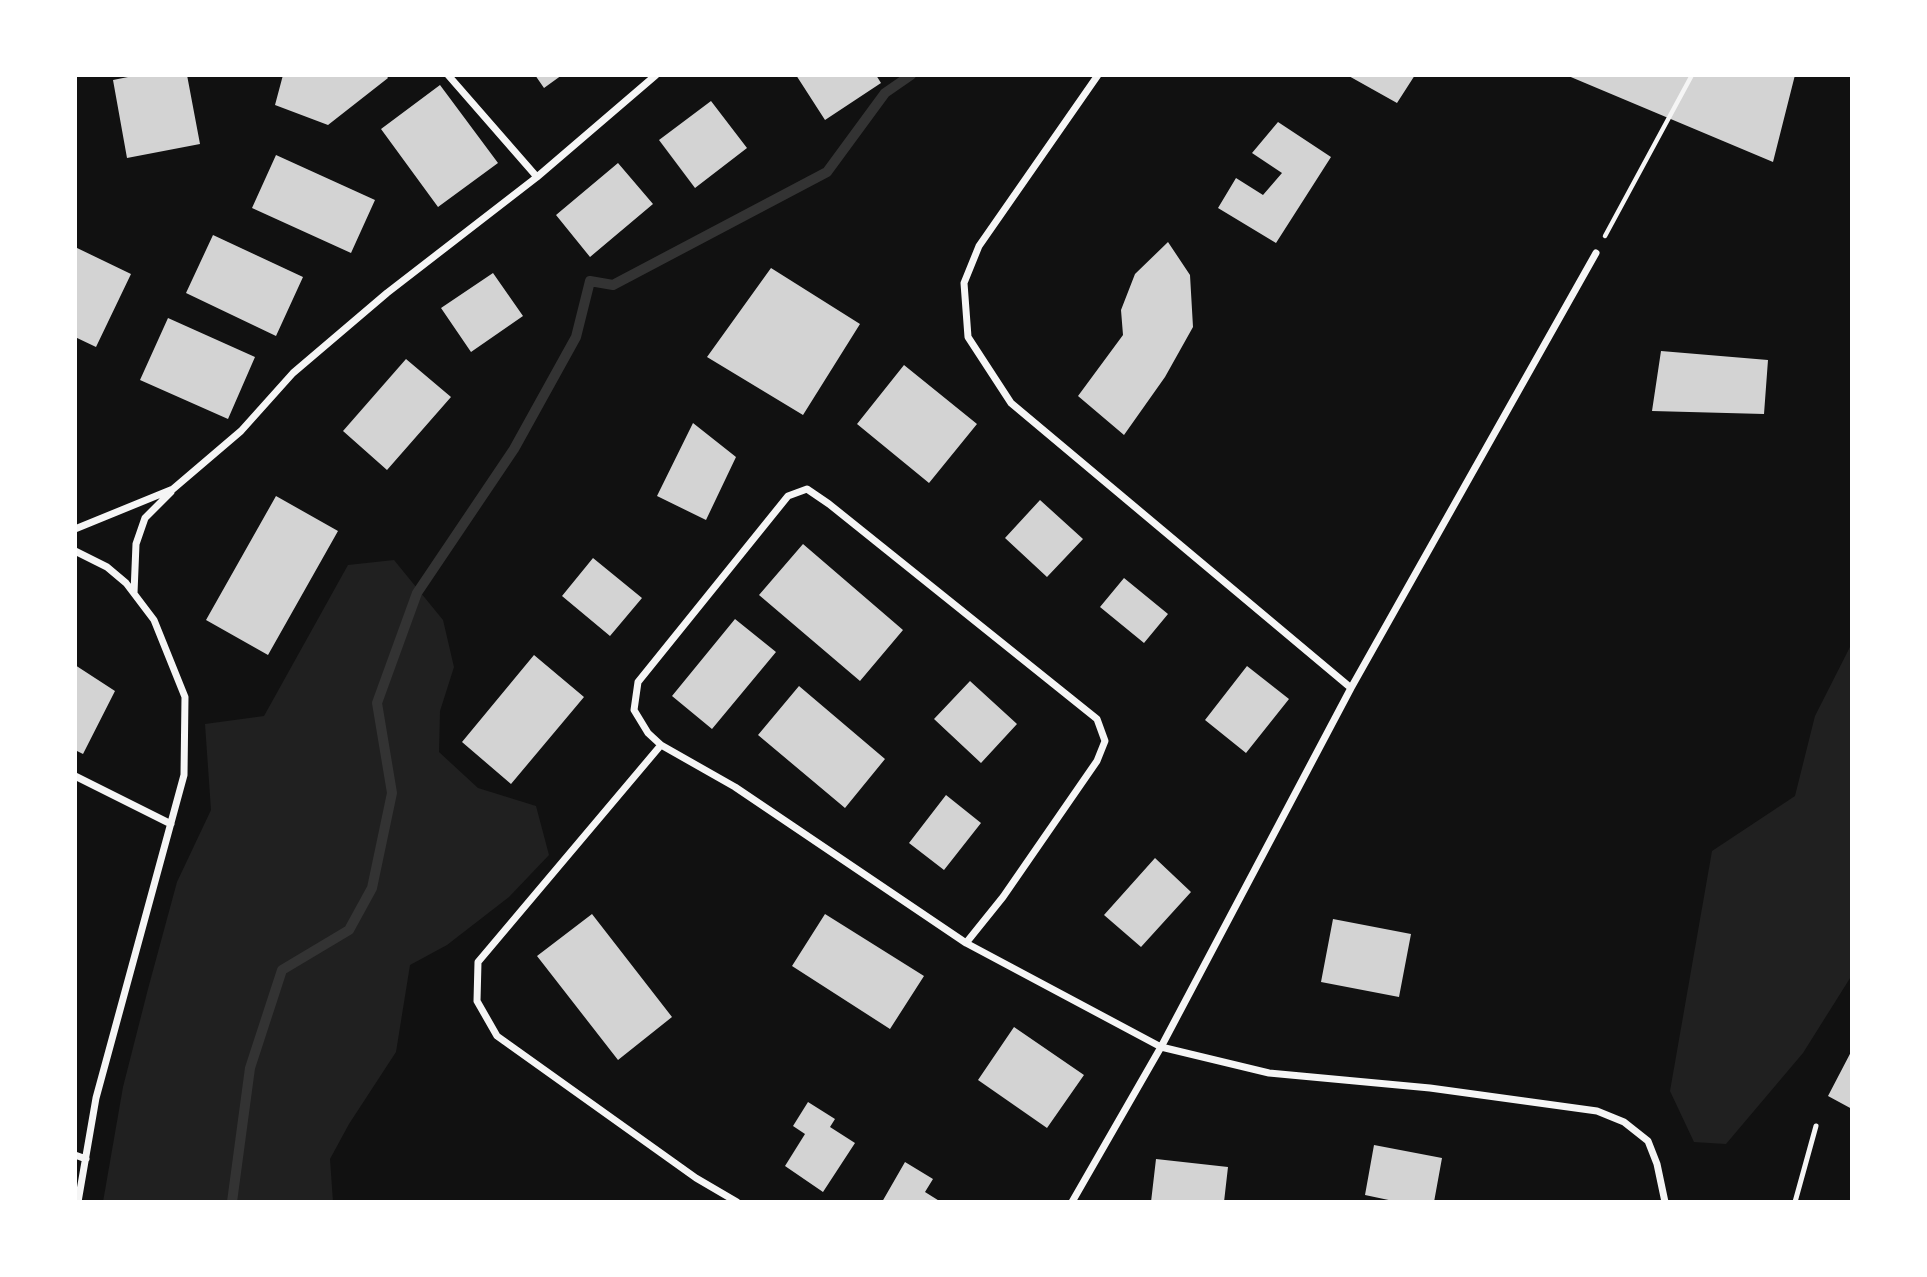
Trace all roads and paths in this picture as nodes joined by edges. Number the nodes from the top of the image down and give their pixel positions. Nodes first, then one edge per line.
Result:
1 (448, 75) edge
2 (656, 75) edge
3 (1098, 75) edge
4 (1692, 75) edge
5 (537, 177) junction
6 (1596, 253) joint
7 (173, 489) junction
8 (75, 529) edge
9 (75, 551) edge
10 (134, 593) junction
11 (1352, 688) junction
12 (661, 744) junction
13 (75, 776) edge
14 (171, 824) junction
15 (966, 943) junction
16 (1161, 1047) junction
17 (1816, 1126) dead end
18 (75, 1155) edge
19 (86, 1159) junction
20 (78, 1202) edge
21 (737, 1202) edge
22 (1072, 1202) edge
23 (1665, 1202) edge
24 (1795, 1202) edge

1 - 5 street
2 - 5 street
3 - 11 street
4 - 6 path
5 - 7 street
6 - 11 street
7 - 8 street
7 - 10 street
9 - 10 street
10 - 14 street
11 - 16 street
12 - 15 street
12 - 15 street
12 - 21 street
13 - 14 street
14 - 19 street
15 - 16 street
16 - 22 street
16 - 23 street
17 - 24 lane
18 - 19 street
19 - 20 street

